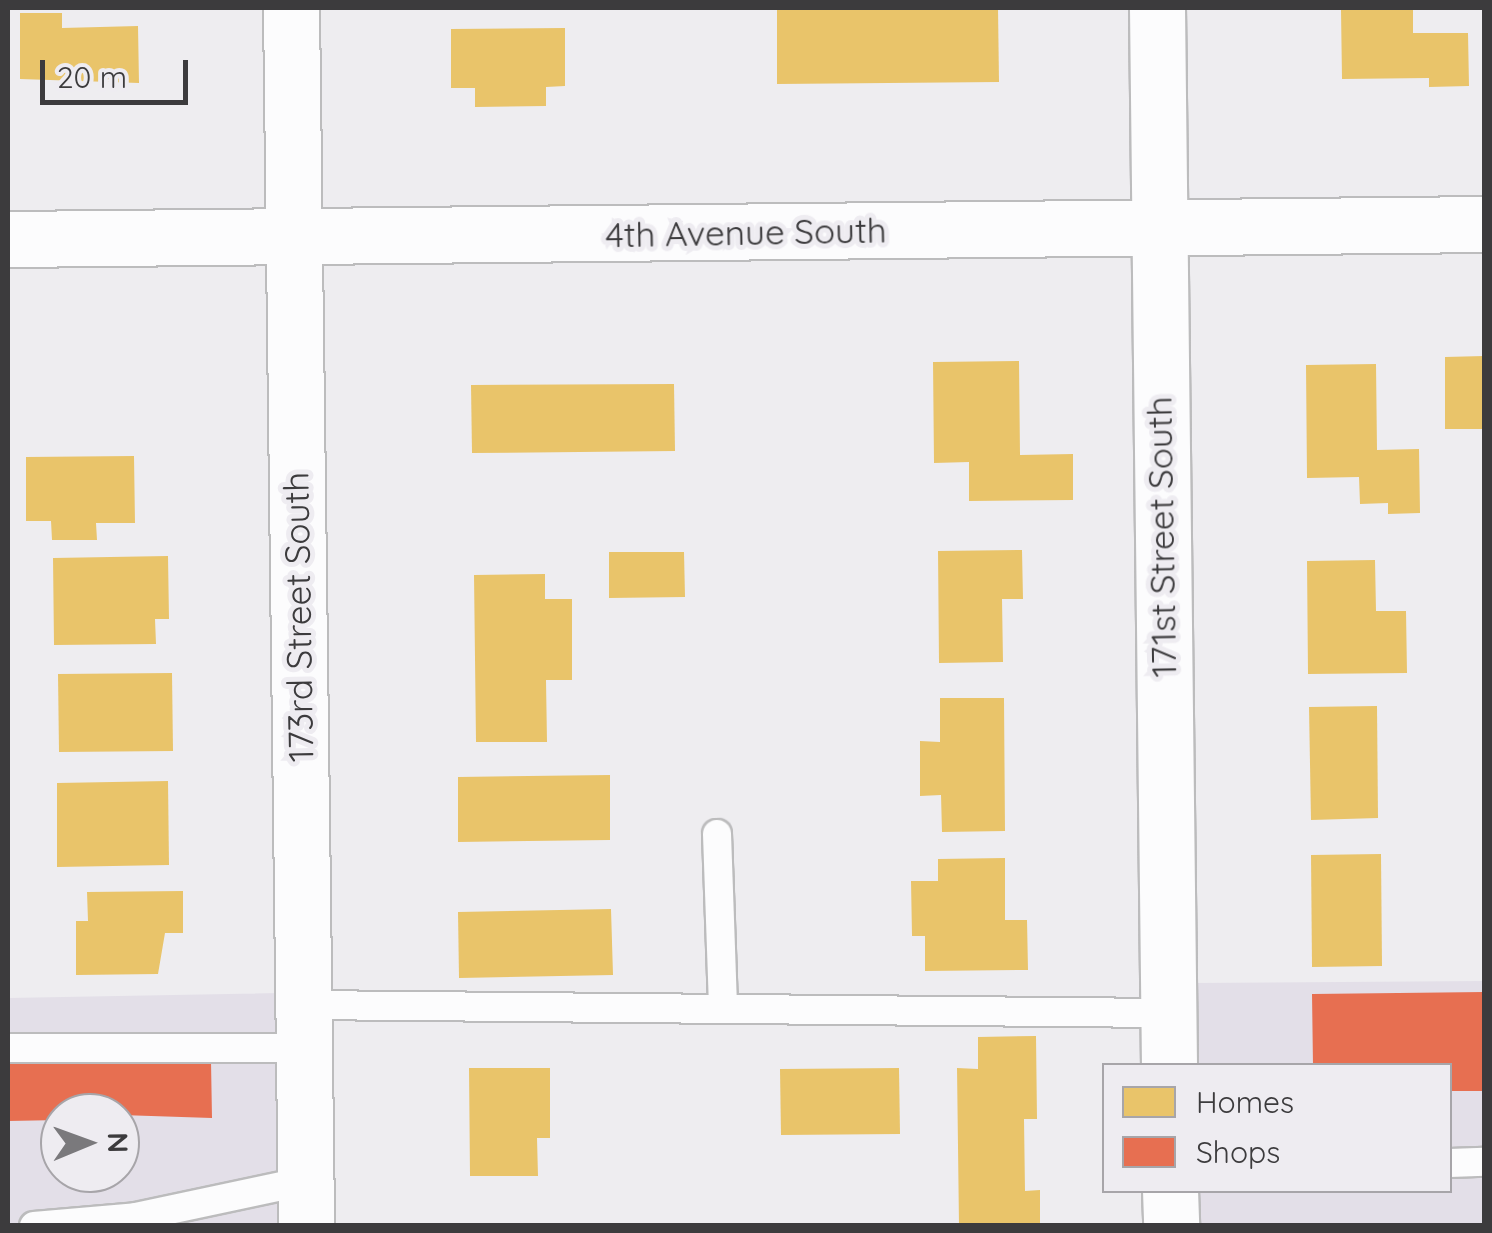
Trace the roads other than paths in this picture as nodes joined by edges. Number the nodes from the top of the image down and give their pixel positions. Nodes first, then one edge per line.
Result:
1 (291, 8) edge
2 (1157, 8) edge
3 (1484, 224) edge
4 (1155, 228) junction
5 (294, 236) junction
6 (8, 238) edge
7 (716, 834) dead end
8 (723, 1006) junction
9 (302, 1027) junction
10 (1169, 1039) edge
11 (8, 1048) edge
12 (1484, 1162) edge
13 (1452, 1163) edge
14 (1170, 1193) edge
15 (306, 1204) edge
16 (34, 1226) edge
17 (1170, 1226) edge

1 - 5 street, 173rd Street South
2 - 4 street, 171st Street South
3 - 4 street, 4th Avenue South
4 - 5 street, 4th Avenue South
4 - 10 street, 171st Street South
5 - 6 street, 4th Avenue South
5 - 9 street, 173rd Street South
7 - 8 lane
8 - 9 lane
8 - 10 lane
9 - 11 lane
9 - 15 street, 173rd Street South
12 - 13 lane
14 - 17 street
15 - 16 lane

